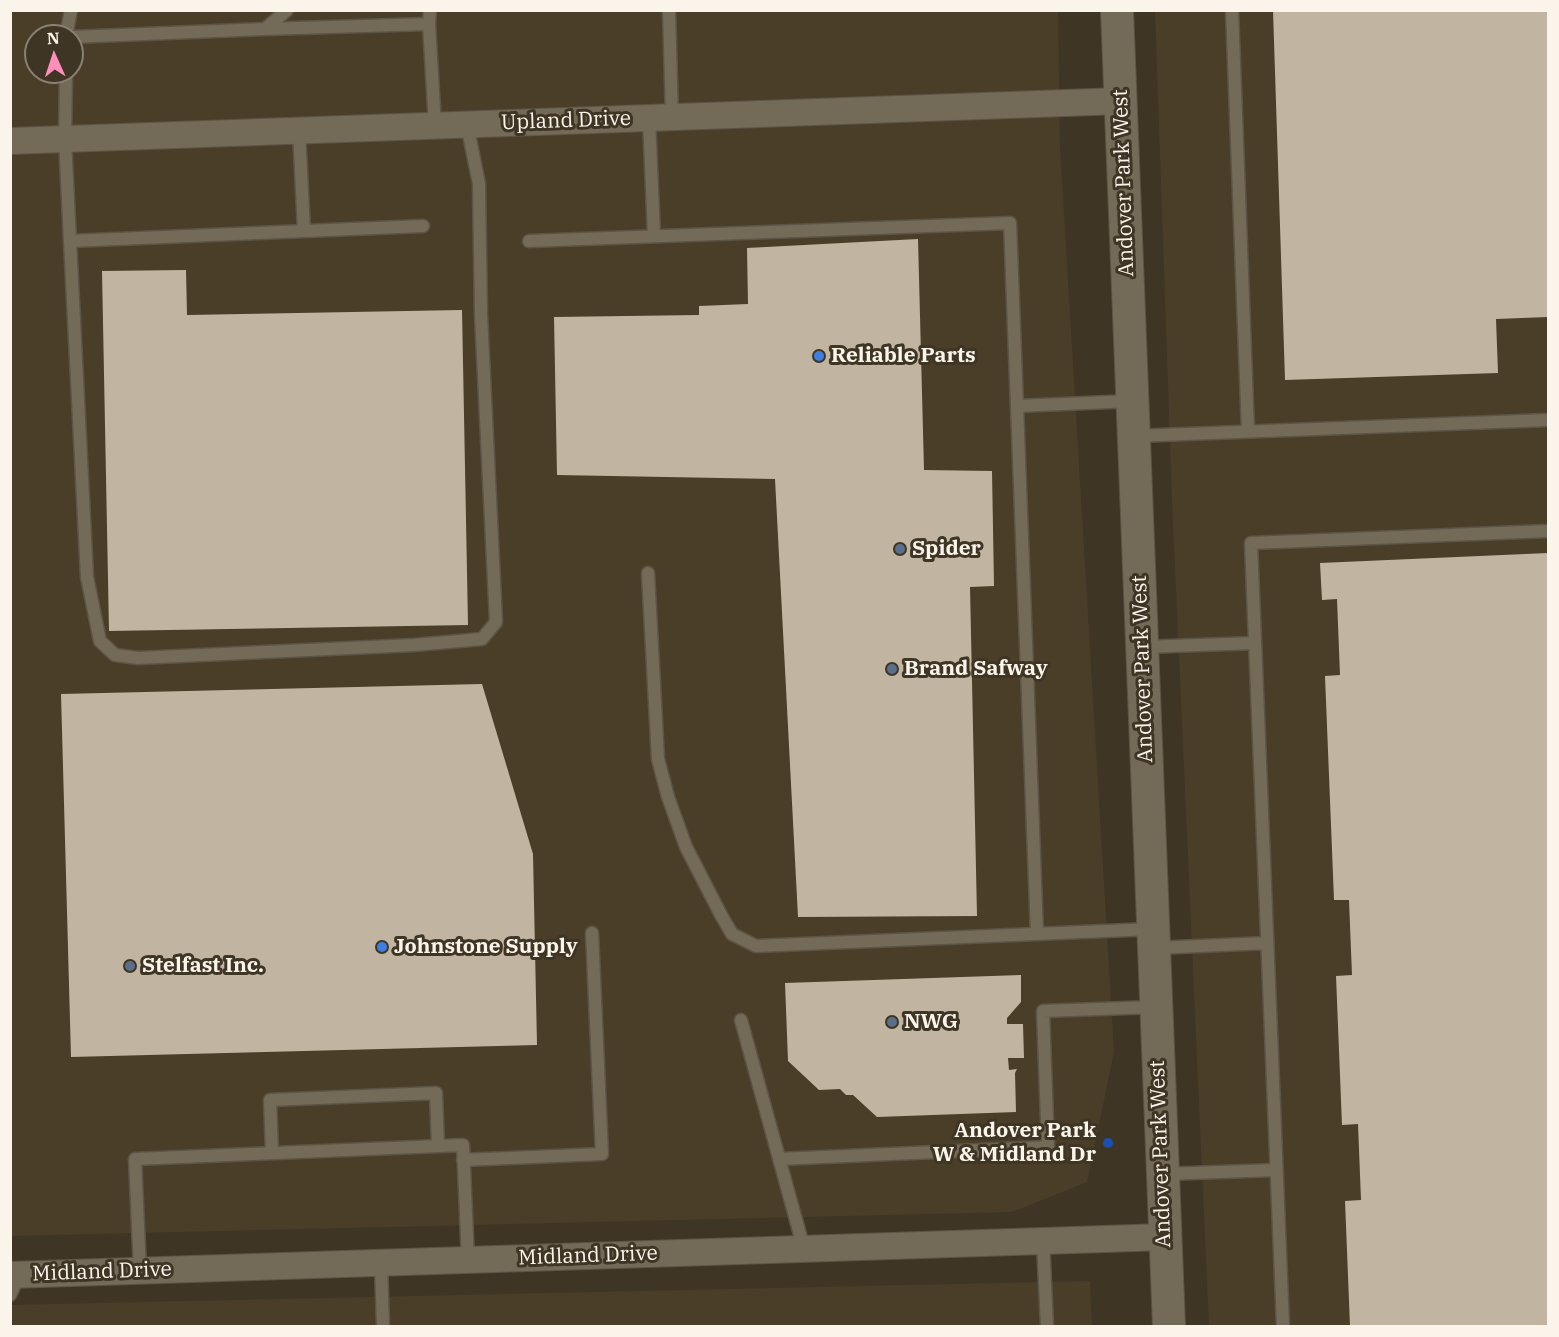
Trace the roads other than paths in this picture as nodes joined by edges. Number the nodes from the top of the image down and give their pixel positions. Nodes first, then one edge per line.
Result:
1 (287, 10) edge
2 (430, 10) edge
3 (669, 10) edge
4 (1117, 10) edge
5 (1232, 10) edge
6 (429, 24) junction
7 (265, 29) junction
8 (84, 37) edge
9 (66, 84) edge
10 (1121, 101) junction
11 (661, 118) junction
12 (467, 124) junction
13 (435, 126) junction
14 (299, 130) junction
15 (65, 139) junction
16 (10, 141) edge
17 (423, 226) dead end
18 (304, 231) junction
19 (654, 236) junction
20 (70, 241) junction
21 (529, 241) dead end
22 (1132, 401) junction
23 (1017, 406) junction
24 (1548, 420) edge
25 (1248, 432) junction
26 (1133, 436) junction
27 (1548, 531) edge
28 (648, 573) dead end
29 (1255, 643) junction
30 (1142, 648) junction
31 (592, 933) dead end
32 (1037, 934) junction
33 (1153, 938) junction
34 (1267, 943) junction
35 (1155, 1007) junction
36 (741, 1020) dead end
37 (438, 1146) junction
38 (273, 1153) junction
39 (779, 1159) junction
40 (463, 1160) junction
41 (1276, 1170) junction
42 (1162, 1174) junction
43 (1165, 1237) junction
44 (1043, 1241) junction
45 (804, 1249) junction
46 (468, 1260) junction
47 (381, 1263) junction
48 (140, 1271) junction
49 (13, 1282) edge
50 (383, 1326) edge
51 (1047, 1326) edge
52 (1169, 1326) edge
53 (1282, 1326) edge

1 - 7 lane
2 - 6 lane
3 - 11 lane
4 - 10 street, Andover Park West
5 - 25 lane
6 - 7 lane
6 - 13 lane
7 - 8 lane
9 - 15 lane
10 - 11 street, Upland Drive
10 - 22 street, Andover Park West
11 - 12 street, Upland Drive
11 - 19 lane
12 - 13 street, Upland Drive
12 - 20 lane
13 - 14 street, Upland Drive
14 - 15 street, Upland Drive
14 - 18 lane
15 - 16 street, Upland Drive
15 - 20 lane
17 - 18 lane
18 - 20 lane
19 - 21 lane
19 - 23 lane
22 - 23 lane
22 - 26 street, Andover Park West
23 - 32 lane
24 - 25 lane
25 - 26 lane
26 - 30 street, Andover Park West
27 - 29 lane
28 - 32 lane
29 - 30 lane
29 - 34 lane
30 - 33 street, Andover Park West
31 - 40 lane
32 - 33 lane
33 - 34 lane
33 - 35 street, Andover Park West
34 - 41 lane
35 - 39 lane
35 - 42 street, Andover Park West
36 - 39 lane
37 - 38 lane
37 - 38 lane
37 - 40 lane
38 - 48 lane
39 - 45 lane
40 - 46 lane
41 - 42 lane
41 - 53 lane
42 - 43 street, Andover Park West
43 - 44 street, Midland Drive
43 - 52 street, Andover Park West
44 - 45 street, Midland Drive
44 - 51 lane
45 - 46 street, Midland Drive
46 - 47 street, Midland Drive
47 - 48 street, Midland Drive
47 - 50 lane
48 - 49 street, Midland Drive

